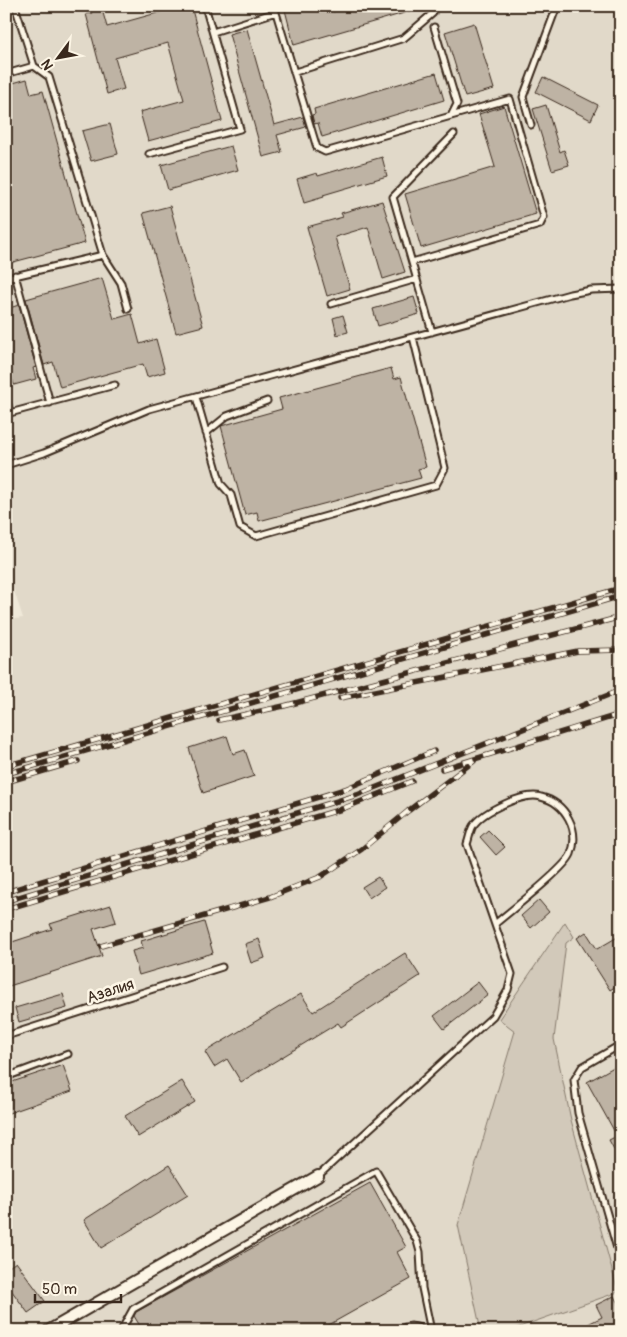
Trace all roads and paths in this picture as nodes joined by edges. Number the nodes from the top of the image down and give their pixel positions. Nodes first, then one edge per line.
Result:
1 (15, 6) edge
2 (206, 6) edge
3 (274, 6) edge
4 (431, 6) edge
5 (557, 6) edge
6 (276, 12) junction
7 (434, 27) dead end
8 (213, 32) junction
9 (34, 66) junction
10 (294, 72) junction
11 (6, 74) edge
12 (451, 116) junction
13 (531, 126) dead end
14 (454, 134) dead end
15 (149, 154) dead end
16 (103, 254) junction
17 (412, 262) junction
18 (15, 275) junction
19 (6, 278) edge
20 (417, 279) junction
21 (621, 289) edge
22 (331, 304) dead end
23 (128, 309) dead end
24 (432, 332) junction
25 (413, 337) junction
26 (115, 385) dead end
27 (196, 396) junction
28 (6, 398) edge
29 (268, 401) dead end
30 (50, 402) junction
31 (8, 414) edge
32 (206, 433) junction
33 (6, 465) edge
34 (494, 924) junction
35 (222, 967) dead end
36 (6, 1036) edge
37 (620, 1045) edge
38 (68, 1054) dead end
39 (6, 1077) edge
40 (318, 1176) joint
41 (621, 1257) edge
42 (48, 1331) edge
43 (124, 1331) edge
44 (399, 1331) edge
45 (425, 1331) edge
46 (431, 1331) edge

1 - 9 lane
2 - 8 lane
3 - 6 lane
4 - 10 lane
5 - 13 lane
6 - 8 lane
6 - 10 lane
7 - 12 lane
8 - 15 lane
9 - 11 lane
9 - 16 lane
10 - 12 lane
12 - 17 lane
14 - 17 lane
16 - 18 lane
16 - 23 lane
17 - 20 lane
18 - 19 lane
18 - 30 lane
20 - 22 lane
20 - 24 lane
21 - 24 lane
24 - 25 lane
25 - 27 lane
25 - 32 lane
26 - 30 lane
27 - 32 lane
27 - 33 lane
28 - 31 lane
29 - 32 lane
30 - 31 lane
34 - 34 lane
34 - 40 lane
35 - 36 lane, Азалия
37 - 41 lane
38 - 39 lane
40 - 42 street
43 - 46 lane
44 - 45 lane

